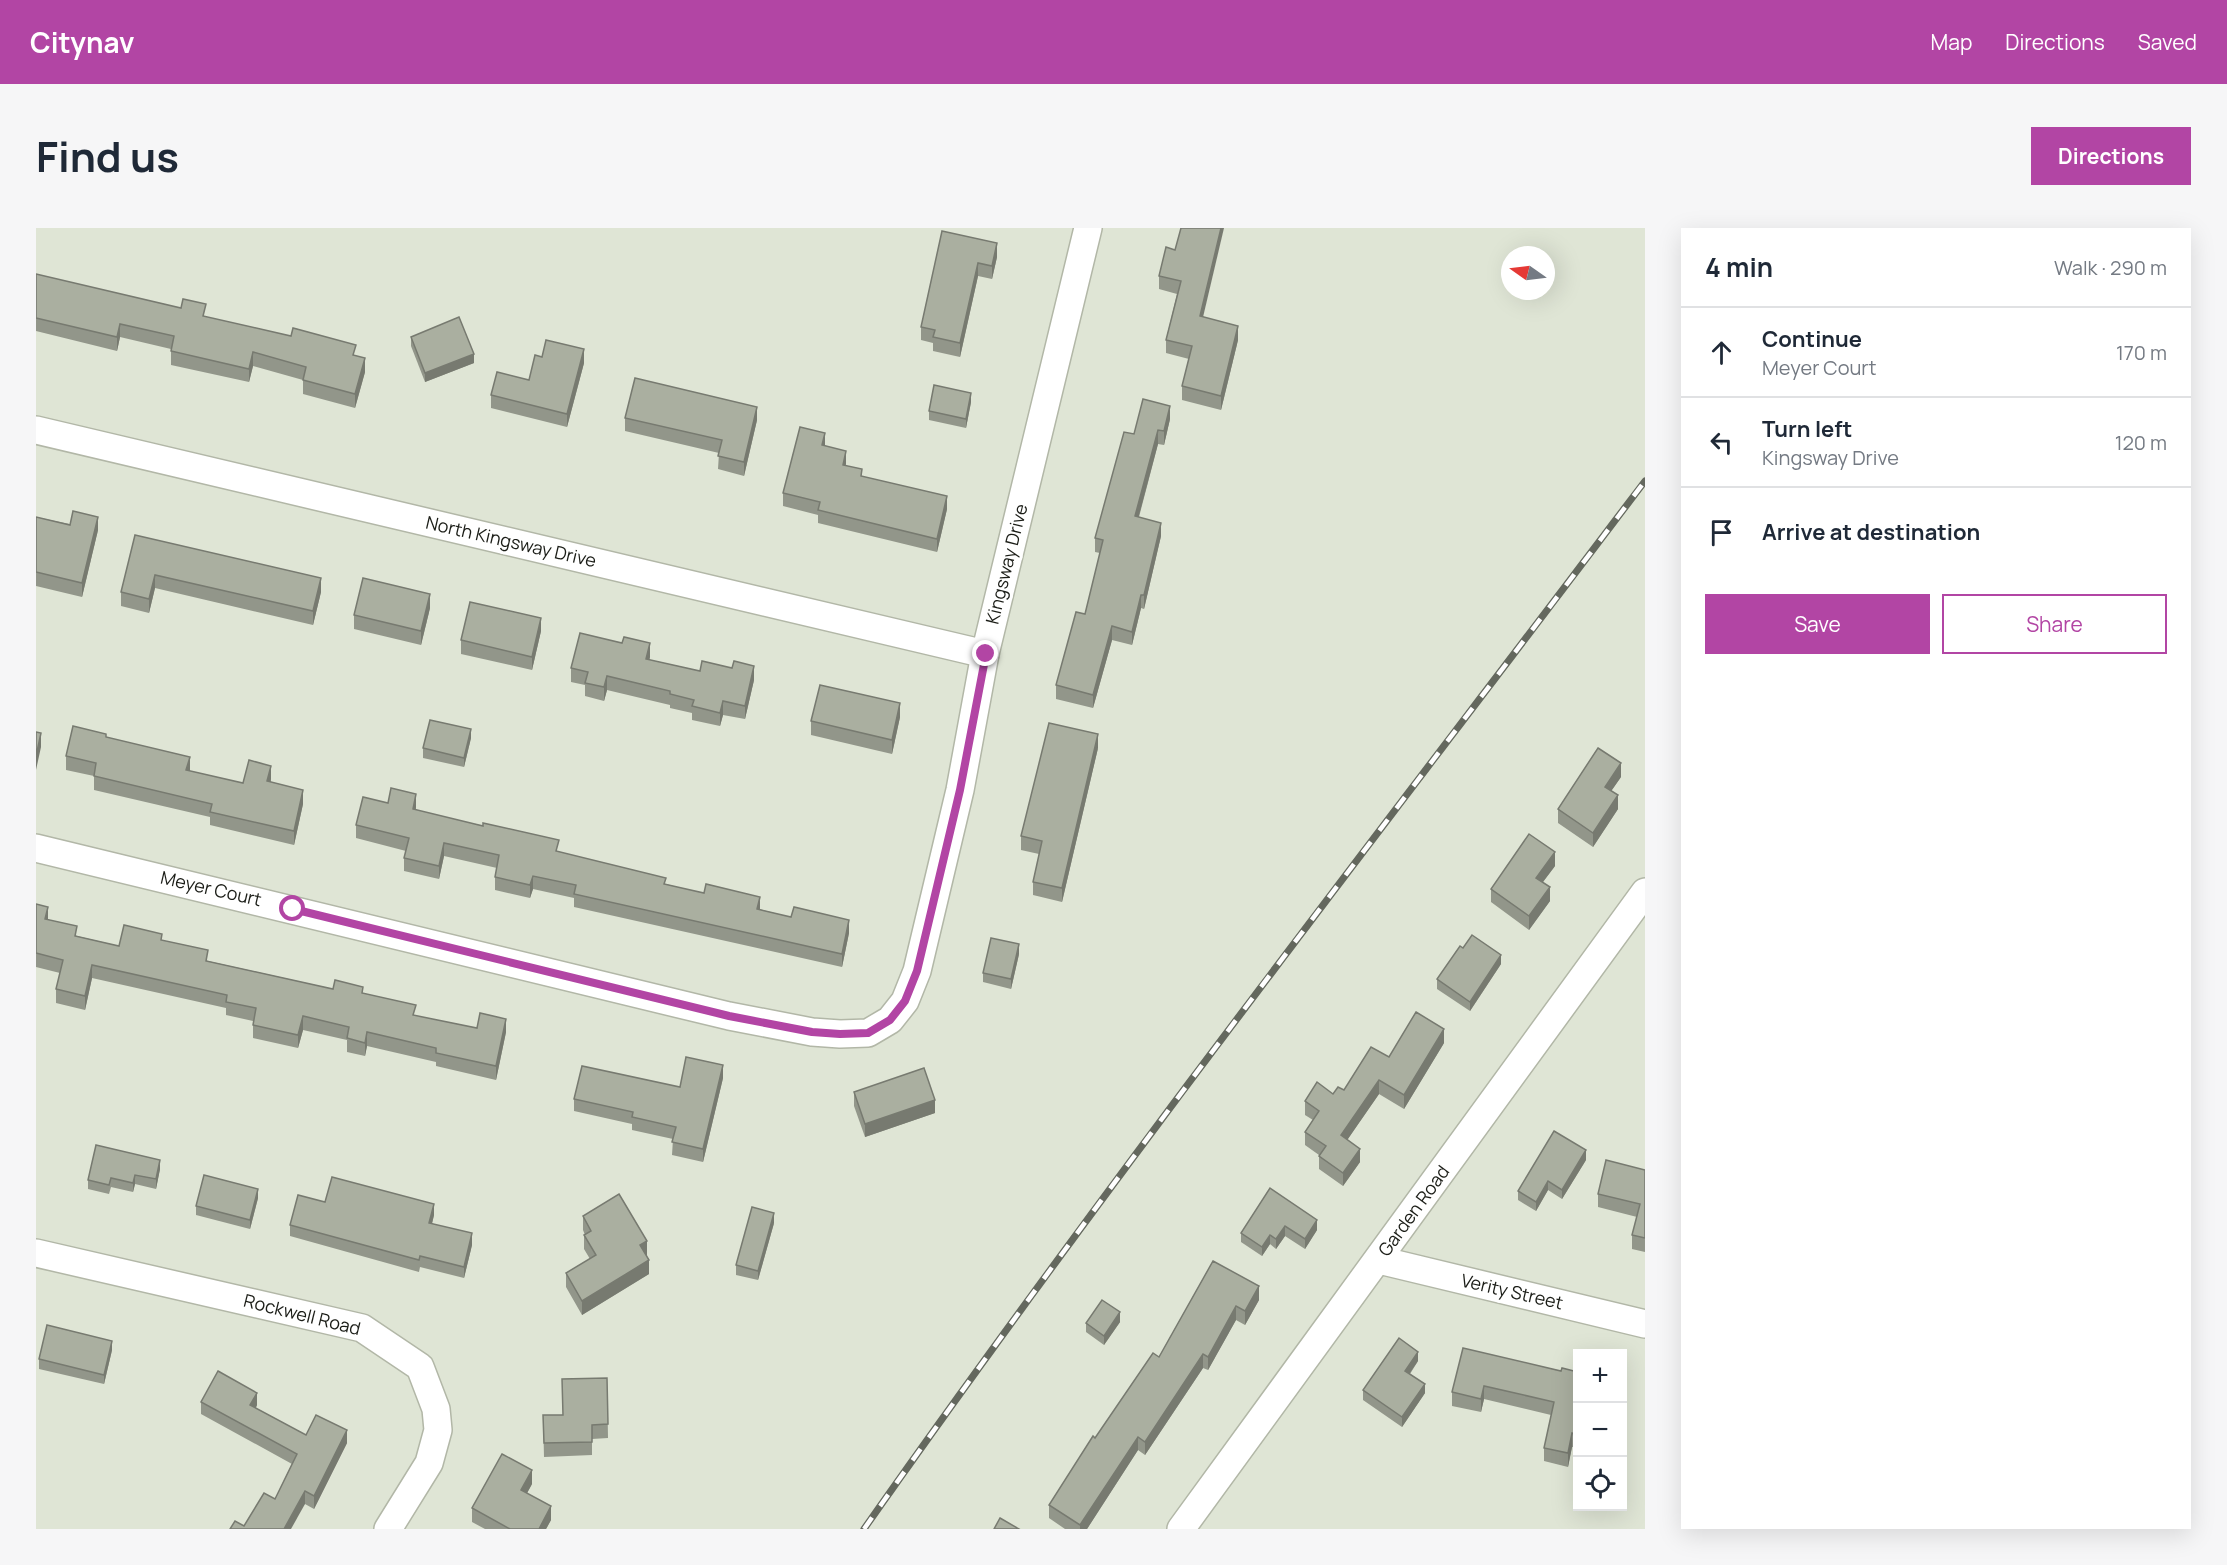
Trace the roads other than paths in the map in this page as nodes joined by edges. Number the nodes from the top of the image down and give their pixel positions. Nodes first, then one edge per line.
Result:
1 (1088, 228) edge
2 (36, 430) edge
3 (986, 654) junction
4 (36, 848) edge
5 (1645, 892) edge
6 (877, 1029) joint
7 (36, 1253) edge
8 (1379, 1260) junction
9 (1645, 1324) edge
10 (388, 1529) edge
11 (1181, 1529) edge

1 - 3 street, Kingsway Drive
2 - 3 street, North Kingsway Drive
3 - 6 street, Kingsway Drive
4 - 6 street, Meyer Court
5 - 8 street, Garden Road
7 - 10 street, Rockwell Road
8 - 9 street, Verity Street
8 - 11 street, Garden Road

